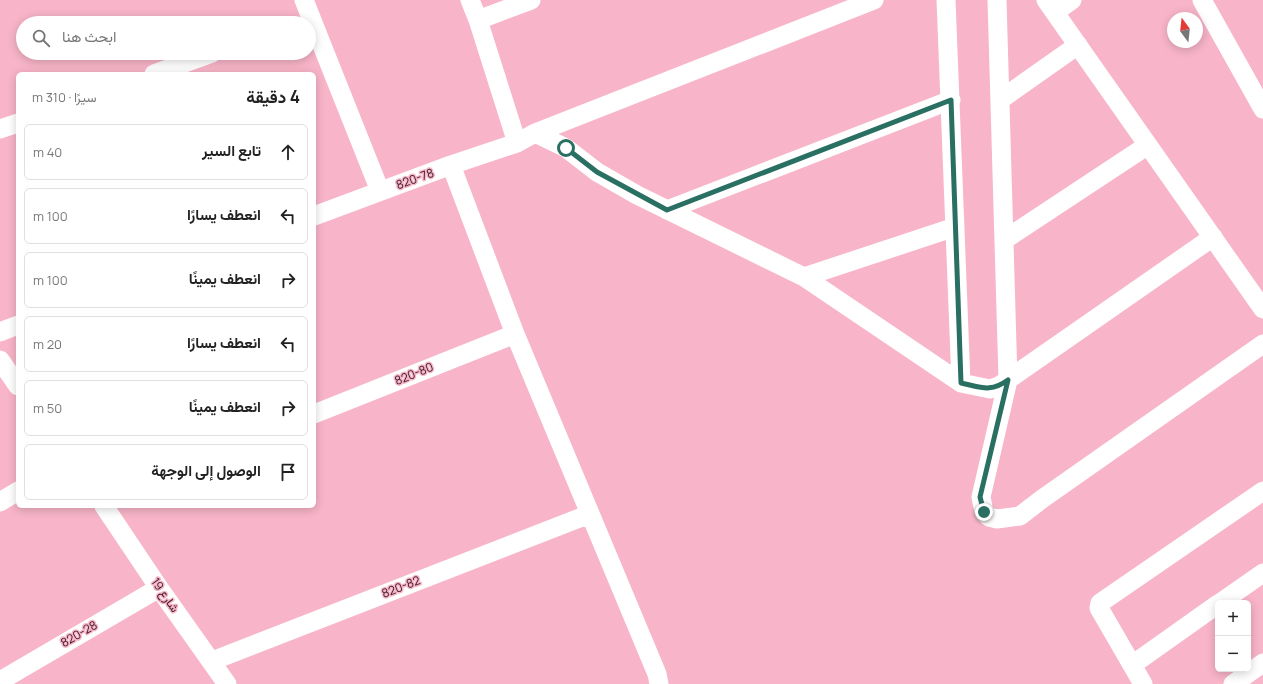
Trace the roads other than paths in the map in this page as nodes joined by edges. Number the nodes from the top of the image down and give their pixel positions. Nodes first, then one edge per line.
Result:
1 (304, 0) edge
2 (470, 0) edge
3 (531, 0) edge
4 (874, 0) edge
5 (946, 0) edge
6 (997, 0) edge
7 (1072, 0) edge
8 (1202, 0) edge
9 (1050, 6) edge
10 (303, 16) edge
11 (478, 20) junction
12 (1078, 45) junction
13 (316, 49) edge
14 (193, 60) edge
15 (160, 72) edge
16 (951, 100) junction
17 (1000, 100) junction
18 (1263, 109) edge
19 (16, 124) edge
20 (0, 129) edge
21 (535, 133) junction
22 (517, 143) junction
23 (1148, 145) junction
24 (451, 165) junction
25 (380, 191) junction
26 (667, 210) junction
27 (316, 215) edge
28 (955, 227) junction
29 (1213, 238) junction
30 (1004, 240) junction
31 (804, 277) junction
32 (1263, 309) edge
33 (16, 326) edge
34 (0, 332) edge
35 (515, 334) junction
36 (1263, 344) edge
37 (0, 360) edge
38 (1008, 380) junction
39 (16, 383) edge
40 (961, 383) junction
41 (316, 413) edge
42 (1263, 490) edge
43 (16, 492) edge
44 (0, 502) edge
45 (105, 508) edge
46 (590, 514) junction
47 (1263, 573) edge
48 (159, 588) junction
49 (1225, 600) edge
50 (1215, 607) edge
51 (212, 661) junction
52 (1263, 663) edge
53 (1132, 666) junction
54 (0, 681) edge
55 (227, 684) edge
56 (659, 684) edge
57 (1143, 684) edge
58 (1234, 684) edge

1 - 10 street
2 - 11 street
3 - 11 street
4 - 21 street, 820-78
5 - 16 street
6 - 17 street
7 - 9 street
8 - 18 street
9 - 12 street
11 - 22 street
12 - 17 street
12 - 23 street
13 - 25 street
14 - 15 street
16 - 26 street
16 - 28 street
17 - 30 street
19 - 20 street
21 - 22 street, 820-78
21 - 26 street
22 - 24 street, 820-78
23 - 29 street
23 - 30 street
24 - 25 street, 820-78
24 - 35 street
25 - 27 street, 820-78
26 - 31 street
28 - 31 street
28 - 40 street
29 - 32 street
29 - 38 street
30 - 38 street
31 - 40 street
33 - 34 street
35 - 41 street, 820-80
35 - 46 street
36 - 38 street
37 - 39 street
38 - 40 street
42 - 53 street
43 - 44 street
45 - 48 street, شارع 19
46 - 51 street, 820-82
46 - 56 street
47 - 49 street
48 - 51 street, شارع 19
48 - 54 street, 820-28
50 - 53 street
51 - 55 street, شارع 19
52 - 58 street
53 - 57 street

